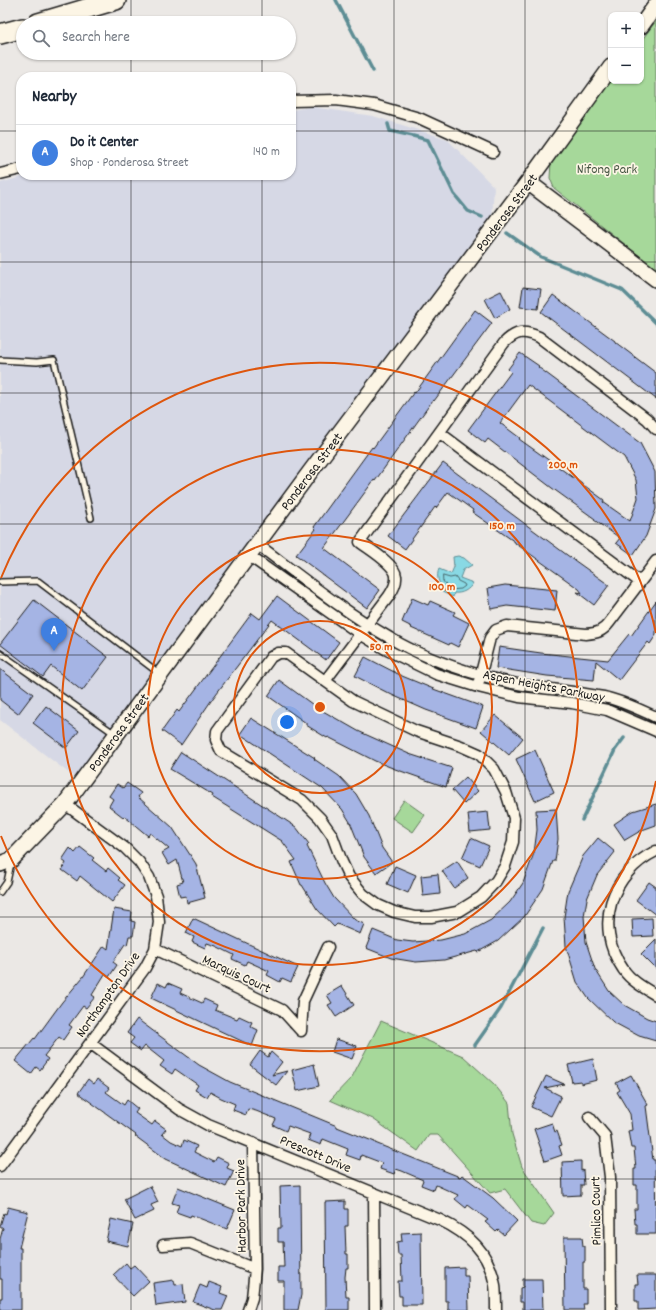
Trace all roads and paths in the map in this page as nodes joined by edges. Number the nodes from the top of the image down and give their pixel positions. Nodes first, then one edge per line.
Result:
1 (116, 0) edge
2 (656, 5) edge
3 (62, 16) edge
4 (644, 22) edge
5 (16, 30) edge
6 (0, 34) edge
7 (608, 72) edge
8 (296, 101) edge
9 (493, 152) dead end
10 (16, 170) edge
11 (0, 174) edge
12 (528, 182) junction
13 (656, 279) edge
14 (0, 360) edge
15 (656, 429) edge
16 (440, 433) junction
17 (91, 518) dead end
18 (253, 549) junction
19 (656, 561) edge
20 (0, 582) edge
21 (640, 582) junction
22 (367, 624) junction
23 (360, 634) junction
24 (0, 653) edge
25 (161, 674) junction
26 (481, 676) junction
27 (325, 681) junction
28 (478, 687) junction
29 (656, 717) edge
30 (656, 731) edge
31 (116, 735) junction
32 (65, 804) junction
33 (656, 850) edge
34 (6, 862) edge
35 (0, 892) edge
36 (328, 947) dead end
37 (154, 949) junction
38 (656, 995) edge
39 (90, 1043) junction
40 (589, 1117) dead end
41 (253, 1143) junction
42 (0, 1166) edge
43 (374, 1193) junction
44 (163, 1245) dead end
45 (255, 1269) junction
46 (248, 1310) edge
47 (374, 1310) edge
48 (496, 1310) edge
49 (611, 1310) edge

1 - 3 highway
2 - 4 street
5 - 6 highway
7 - 12 street, Ponderosa Street
8 - 9 street
10 - 11 street
12 - 13 street
12 - 18 street, Ponderosa Street
14 - 17 lane
15 - 16 street
16 - 21 street
16 - 22 street
18 - 22 street, Aspen Heights Parkway
18 - 23 street, Aspen Heights Parkway
18 - 25 street, Ponderosa Street
19 - 21 street
20 - 25 lane
21 - 26 street
22 - 23 street
22 - 26 street, Aspen Heights Parkway
23 - 27 street
23 - 28 street, Aspen Heights Parkway
24 - 31 lane
25 - 31 street, Ponderosa Street
26 - 28 street
26 - 29 street, Aspen Heights Parkway
27 - 27 street
28 - 30 street, Aspen Heights Parkway
31 - 32 street, Ponderosa Street
32 - 34 street, Ponderosa Street
32 - 37 street, Northampton Drive
33 - 38 street
34 - 35 lane
36 - 37 street, Marquis Court
37 - 39 street, Northampton Drive
39 - 41 street, Prescott Drive
39 - 42 street, Northampton Drive
40 - 49 street, Pimlico Court
41 - 43 street, Prescott Drive
41 - 45 street, Harbor Park Drive
43 - 47 street
43 - 48 street, Prescott Drive
44 - 45 street
45 - 46 street, Harbor Park Drive

